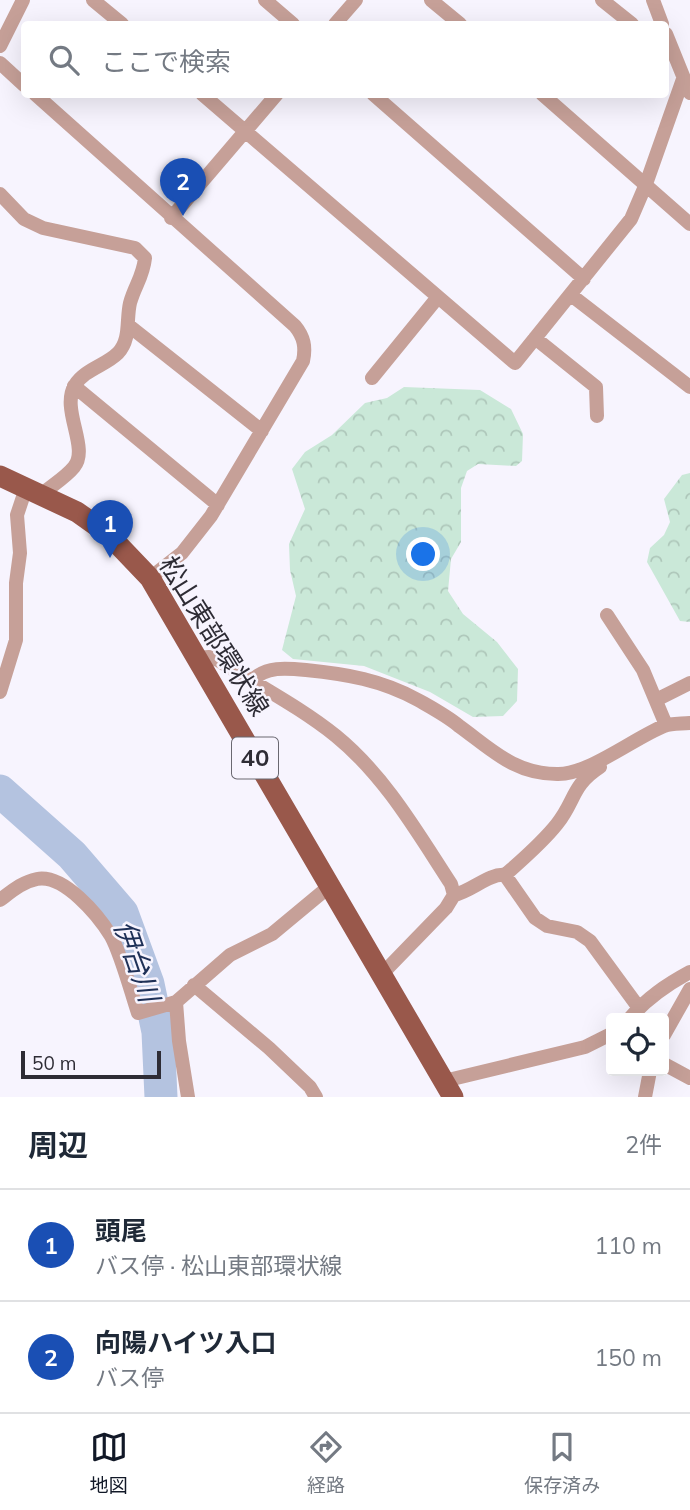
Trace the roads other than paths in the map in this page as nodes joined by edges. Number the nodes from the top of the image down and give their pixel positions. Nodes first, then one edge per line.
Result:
1 (23, 0) edge
2 (93, 0) edge
3 (265, 0) edge
4 (356, 0) edge
5 (431, 0) edge
6 (602, 0) edge
7 (653, 0) edge
8 (118, 21) edge
9 (290, 21) edge
10 (338, 21) edge
11 (456, 21) edge
12 (628, 21) edge
13 (661, 21) edge
14 (0, 46) edge
15 (670, 55) edge
16 (0, 63) edge
17 (21, 82) edge
18 (687, 86) edge
19 (39, 98) edge
20 (207, 98) edge
21 (273, 98) edge
22 (378, 98) edge
23 (547, 98) edge
24 (245, 131) junction
25 (646, 184) junction
26 (0, 194) edge
27 (171, 218) junction
28 (690, 224) edge
29 (584, 279) junction
30 (571, 295) junction
31 (438, 297) junction
32 (128, 326) junction
33 (535, 338) junction
34 (372, 378) dead end
35 (74, 386) junction
36 (690, 387) edge
37 (597, 416) dead end
38 (262, 431) junction
39 (0, 476) edge
40 (33, 491) junction
41 (218, 505) junction
42 (150, 578) junction
43 (607, 615) dead end
44 (195, 658) junction
45 (251, 681) junction
46 (690, 683) edge
47 (0, 692) edge
48 (656, 700) junction
49 (690, 723) edge
50 (666, 724) junction
51 (612, 753) junction
52 (505, 875) junction
53 (331, 885) junction
54 (454, 895) junction
55 (0, 900) edge
56 (690, 972) edge
57 (382, 974) junction
58 (194, 985) junction
59 (690, 989) edge
60 (172, 1003) junction
61 (634, 1013) edge
62 (669, 1026) edge
63 (606, 1036) edge
64 (669, 1067) edge
65 (649, 1076) edge
66 (690, 1078) edge
67 (450, 1092) edge
68 (188, 1097) edge
69 (316, 1097) edge
70 (645, 1097) edge

1 - 14 street
2 - 8 street
3 - 9 street
4 - 10 street
5 - 11 street
6 - 12 street
7 - 13 street
15 - 18 street
16 - 17 street
18 - 25 street
19 - 27 street
20 - 24 street
21 - 24 street
22 - 29 street
23 - 25 street
24 - 27 street
24 - 31 street
25 - 28 street
25 - 29 street
26 - 32 street
27 - 38 street
29 - 30 street
30 - 33 street
30 - 36 street
31 - 33 street
31 - 34 street
32 - 35 street
32 - 38 street
33 - 37 street
35 - 40 street
35 - 41 street
38 - 41 street
39 - 40 main road, 松山東部環状線 / 40
40 - 42 main road, 松山東部環状線 / 40
40 - 47 street
41 - 42 street
42 - 44 main road, 松山東部環状線 / 40
43 - 48 street
44 - 45 street
44 - 53 main road, 松山東部環状線 / 40
45 - 51 street
45 - 54 street
46 - 48 street
48 - 50 street
49 - 50 street
50 - 51 street
51 - 52 street
52 - 54 street
52 - 61 street
53 - 57 main road, 松山東部環状線 / 40
53 - 58 street
54 - 57 street
55 - 60 street
56 - 61 street
57 - 67 main road, 松山東部環状線 / 40
58 - 60 street
58 - 69 street
59 - 62 street
60 - 68 street
63 - 67 street
64 - 66 street
65 - 70 street

